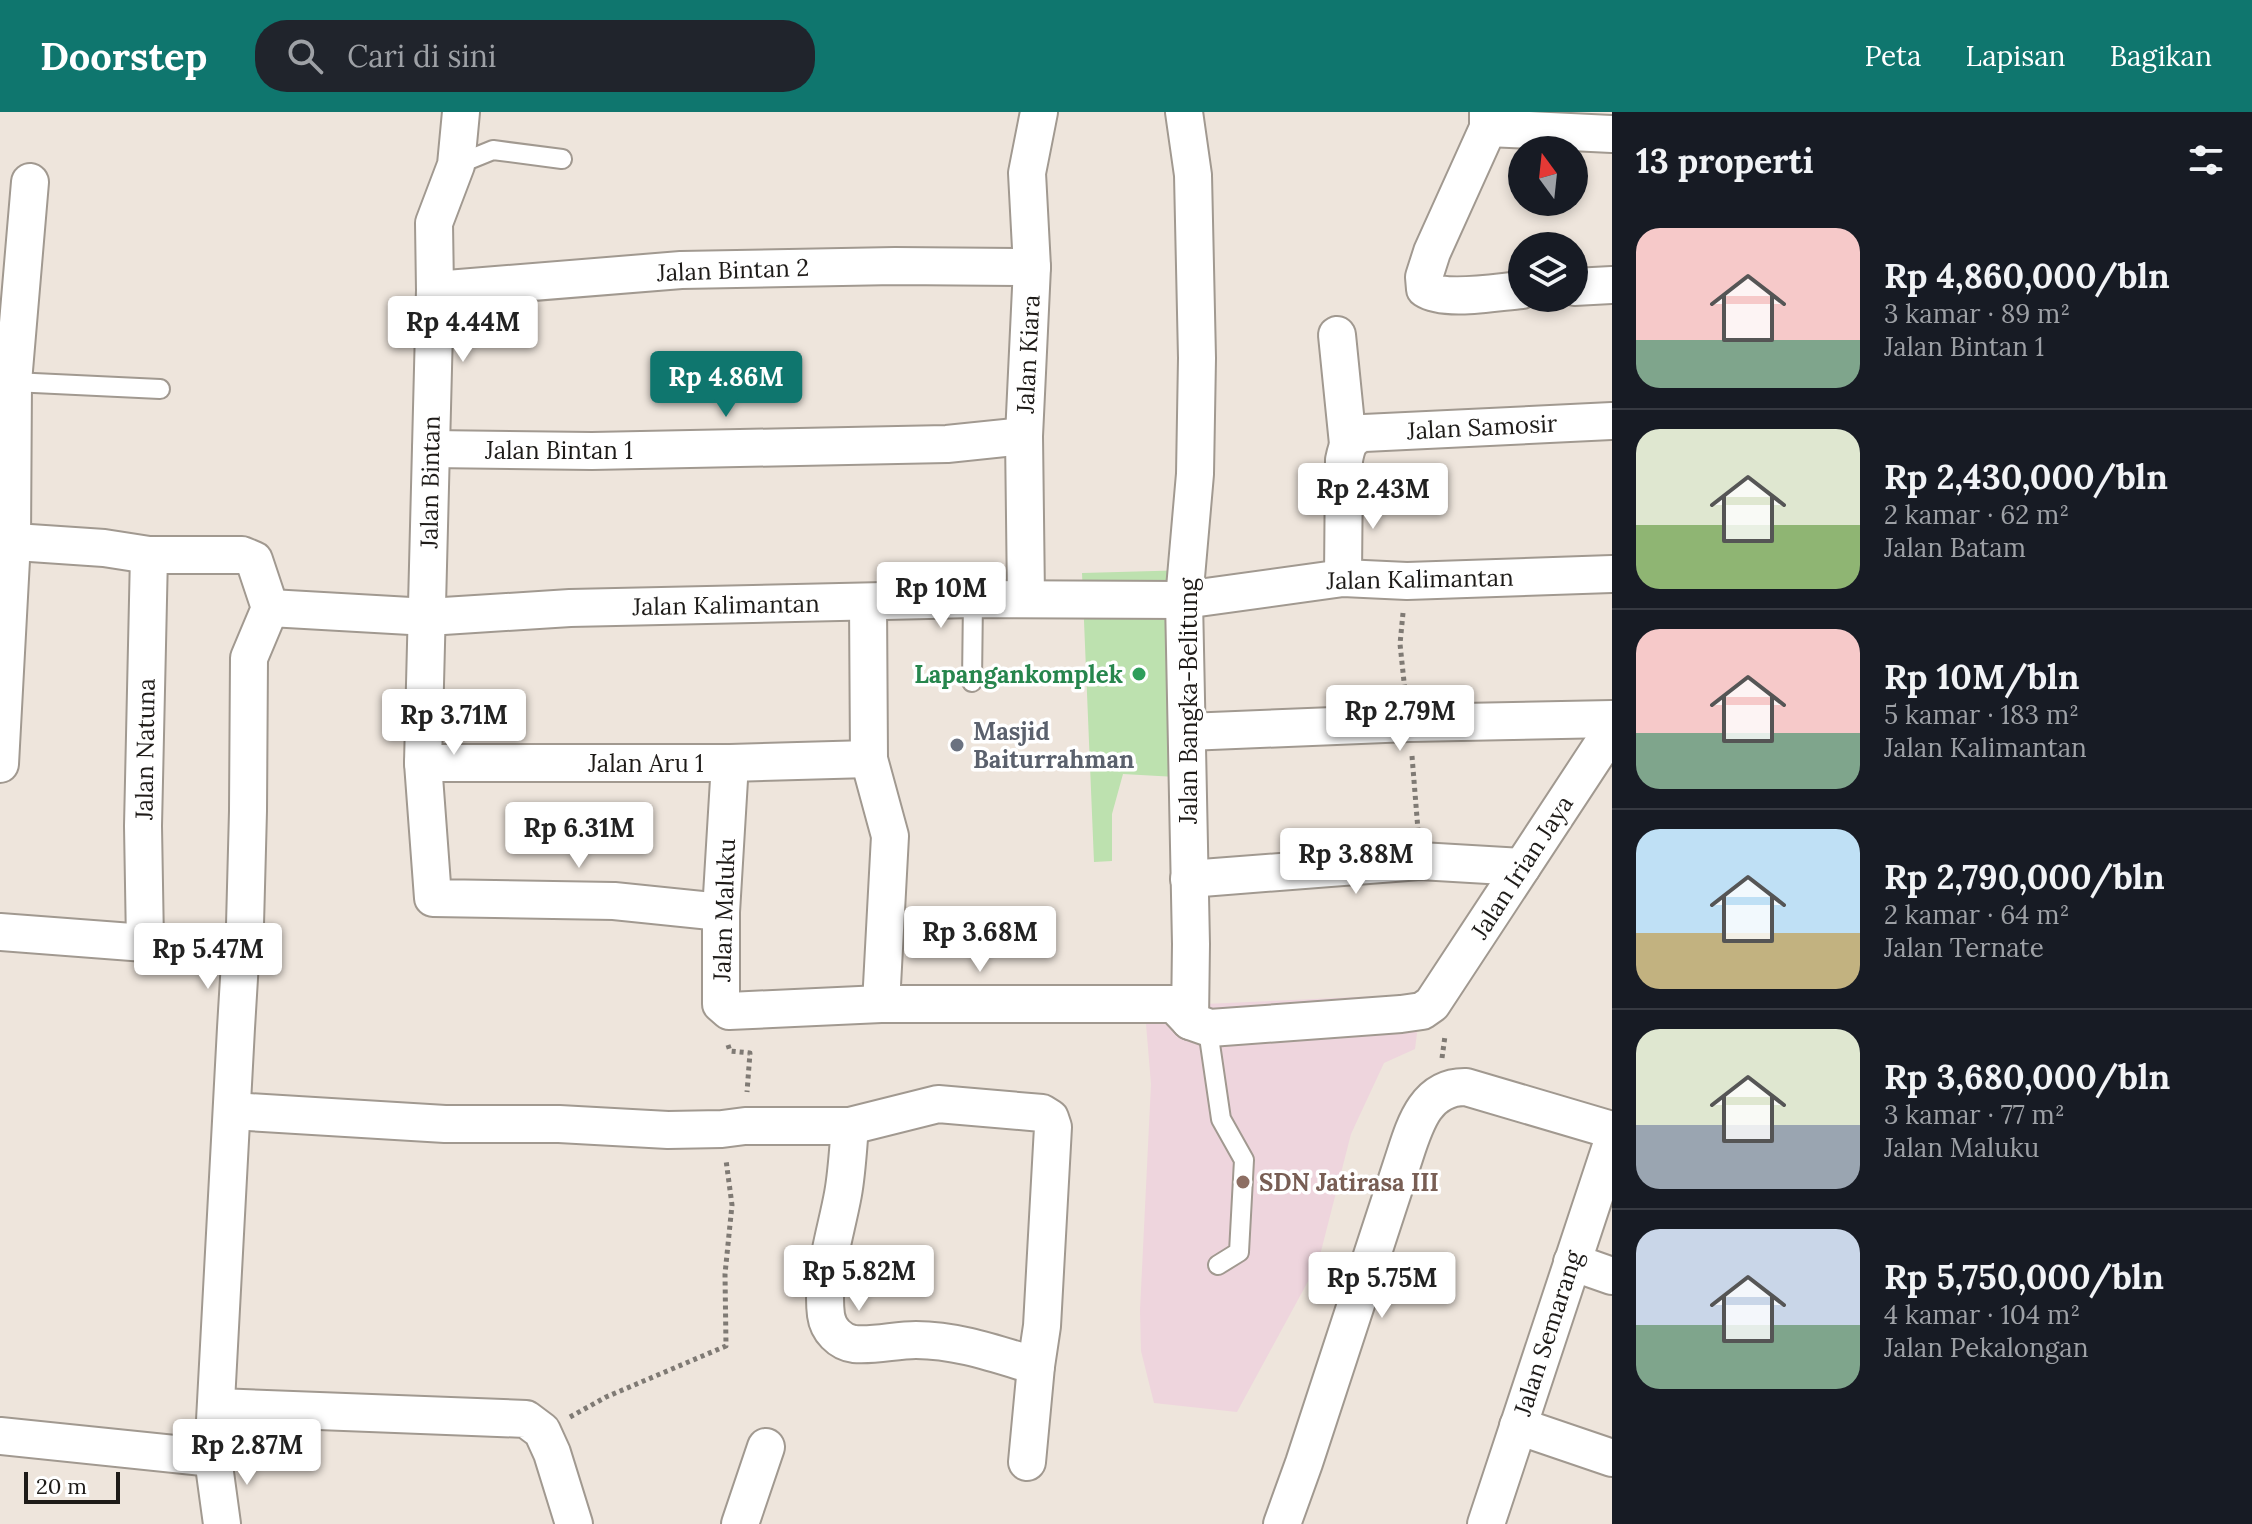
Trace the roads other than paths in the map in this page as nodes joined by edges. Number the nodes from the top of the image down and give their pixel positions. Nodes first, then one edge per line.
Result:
1 (461, 112) edge
2 (1039, 112) edge
3 (1184, 112) edge
4 (1488, 120) edge
5 (1612, 134) edge
6 (562, 159) dead end
7 (456, 165) junction
8 (30, 182) dead end
9 (1032, 267) junction
10 (1612, 285) edge
11 (1588, 286) edge
12 (435, 290) junction
13 (1508, 291) edge
14 (1337, 335) dead end
15 (13, 382) junction
16 (160, 389) dead end
17 (1612, 421) edge
18 (1024, 436) junction
19 (1348, 444) junction
20 (431, 449) junction
21 (6, 541) edge
22 (149, 555) junction
23 (1612, 574) edge
24 (1343, 578) junction
25 (1026, 598) junction
26 (973, 599) junction
27 (1184, 600) junction
28 (868, 602) junction
29 (270, 608) junction
30 (428, 617) junction
31 (972, 682) dead end
32 (1612, 719) edge
33 (1612, 730) edge
34 (1187, 732) junction
35 (869, 759) junction
36 (423, 763) junction
37 (730, 763) junction
38 (0, 764) edge
39 (1522, 867) junction
40 (1189, 879) junction
41 (721, 912) junction
42 (0, 932) edge
43 (145, 943) junction
44 (241, 945) junction
45 (881, 1004) junction
46 (1427, 1007) joint
47 (1190, 1021) junction
48 (232, 1111) junction
49 (850, 1126) junction
50 (1612, 1130) edge
51 (1612, 1143) edge
52 (1572, 1262) junction
53 (1218, 1265) dead end
54 (1612, 1276) edge
55 (1036, 1366) junction
56 (217, 1407) junction
57 (1518, 1426) junction
58 (0, 1436) edge
59 (766, 1447) dead end
60 (213, 1458) junction
61 (1612, 1458) edge
62 (1027, 1462) dead end
63 (222, 1524) edge
64 (574, 1524) edge
65 (740, 1524) edge
66 (1282, 1524) edge
67 (1486, 1524) edge

1 - 7 street, Jalan Bintan
2 - 9 street, Jalan Kiara
3 - 27 street, Jalan Bangka-Belitung
4 - 5 street
4 - 13 street
6 - 7 lane
7 - 12 street, Jalan Bintan
8 - 15 street
9 - 12 street, Jalan Bintan 2
9 - 18 street, Jalan Kiara
10 - 11 street
12 - 20 street, Jalan Bintan
14 - 19 street
15 - 16 lane
15 - 21 street
17 - 19 street, Jalan Samosir
18 - 20 street, Jalan Bintan 1
18 - 25 street, Jalan Kiara
19 - 24 street
20 - 30 street, Jalan Bintan
21 - 22 street
21 - 38 street
22 - 29 street
22 - 43 street, Jalan Natuna
23 - 24 street, Jalan Kalimantan
24 - 27 street, Jalan Kalimantan
25 - 26 street, Jalan Kalimantan
25 - 27 street, Jalan Kalimantan
26 - 28 street, Jalan Kalimantan
26 - 31 lane
27 - 34 street, Jalan Bangka-Belitung
28 - 30 street, Jalan Kalimantan
28 - 35 street
29 - 30 street, Jalan Kalimantan
29 - 44 street
30 - 36 street, Jalan Bintan
32 - 34 street
33 - 39 street, Jalan Irian Jaya
34 - 40 street, Jalan Bangka-Belitung
35 - 37 street, Jalan Aru 1
35 - 45 street
36 - 37 street, Jalan Aru 1
36 - 41 street, Jalan Bintan
37 - 41 street, Jalan Maluku
39 - 40 street
39 - 46 street, Jalan Irian Jaya
40 - 47 street, Jalan Bangka-Belitung
41 - 45 street, Jalan Maluku
42 - 43 street
43 - 44 street
44 - 48 street
45 - 47 street, Jalan Maluku
46 - 47 street, Jalan Maluku
47 - 53 lane
48 - 49 street
48 - 56 street
49 - 55 street
49 - 55 street
50 - 66 street
51 - 52 street, Jalan Semarang
52 - 54 street
52 - 57 street, Jalan Semarang
55 - 62 street
56 - 60 street
56 - 64 street
57 - 61 street
57 - 67 street, Jalan Semarang
58 - 60 street
59 - 65 street
60 - 63 street

